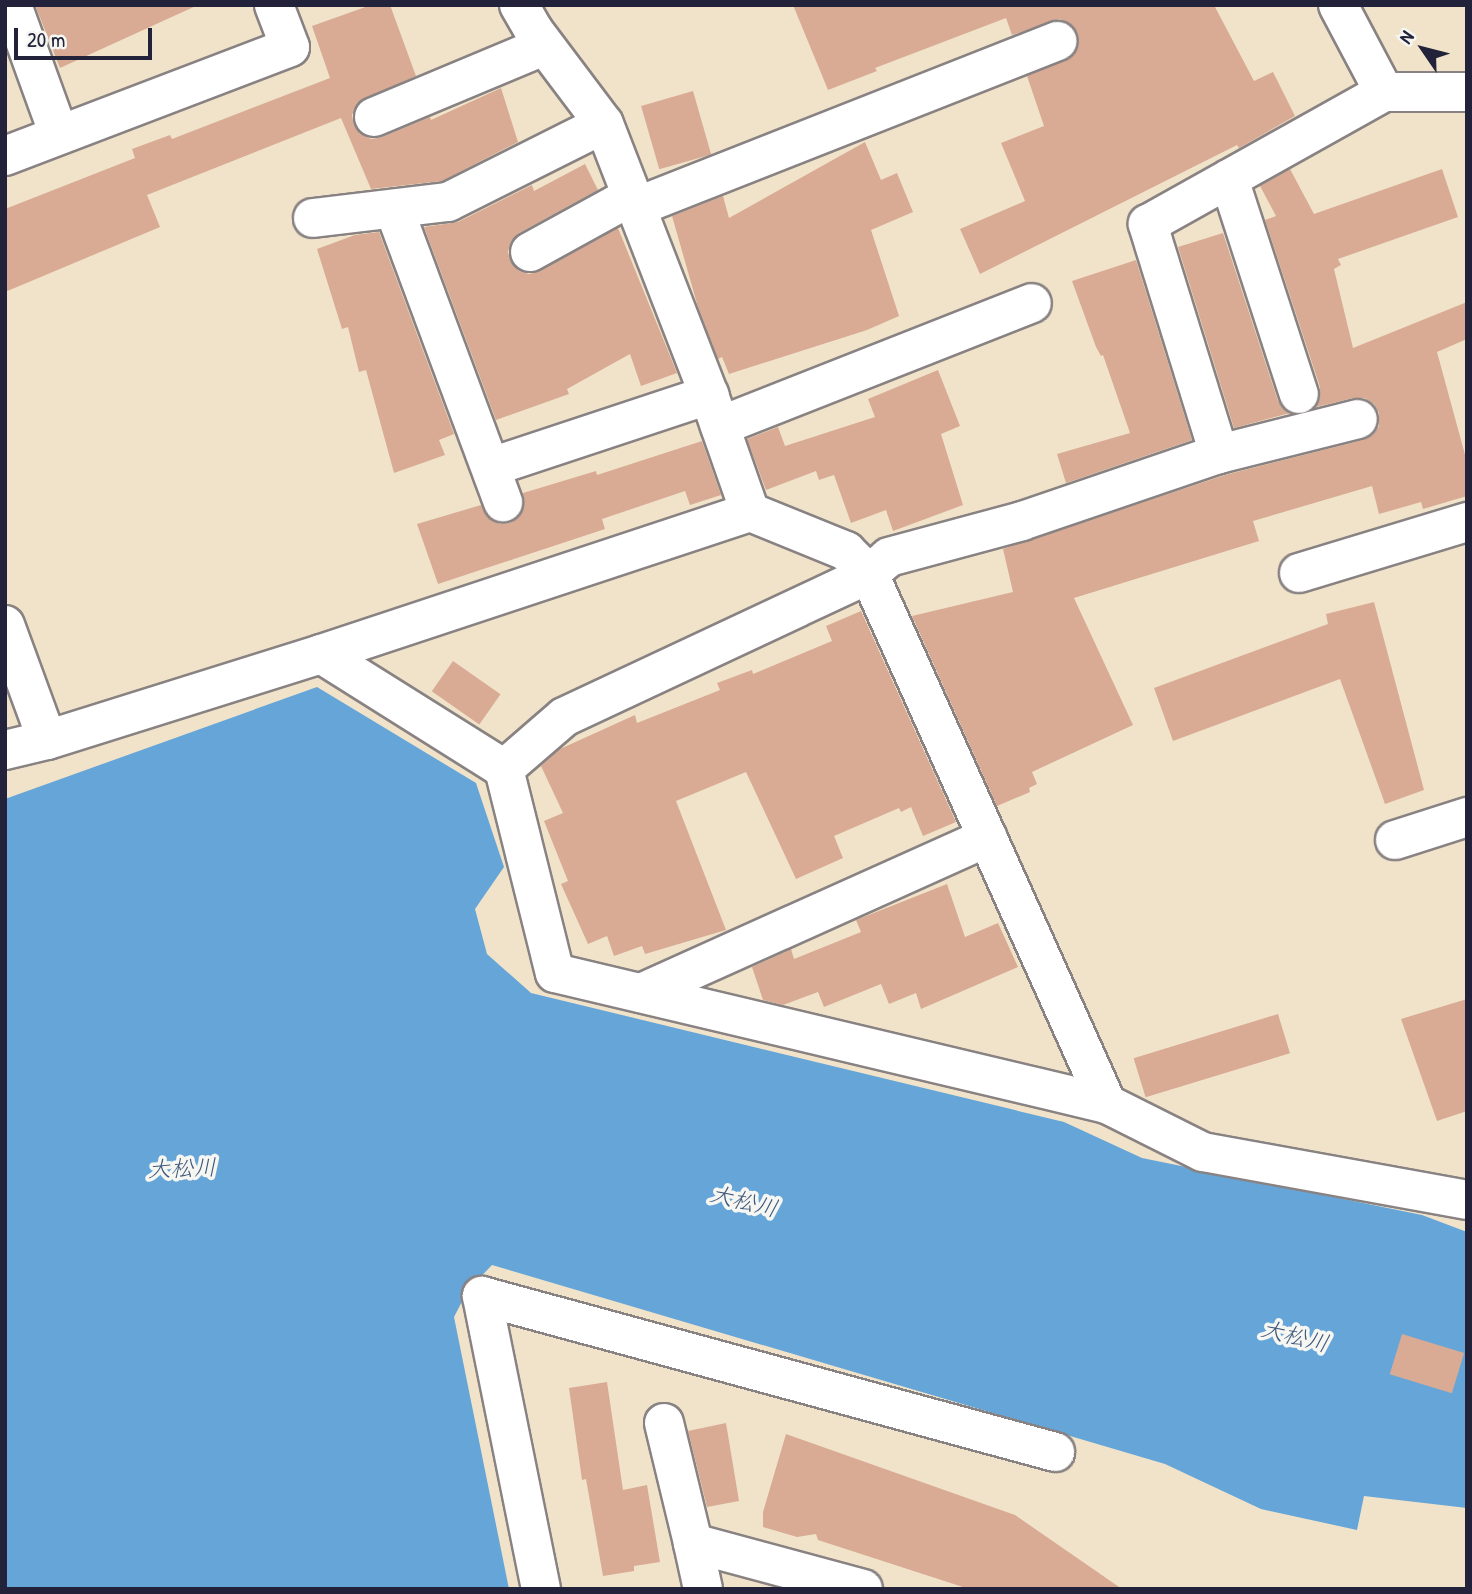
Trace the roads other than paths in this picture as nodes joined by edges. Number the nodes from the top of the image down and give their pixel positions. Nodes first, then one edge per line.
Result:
1 (12, 5) edge
2 (274, 5) edge
3 (519, 5) edge
4 (1338, 5) edge
5 (1057, 41) dead end
6 (544, 46) junction
7 (1384, 92) junction
8 (1467, 92) edge
9 (374, 117) dead end
10 (604, 124) junction
11 (59, 135) junction
12 (5, 156) edge
13 (1229, 179) junction
14 (634, 202) junction
15 (394, 209) junction
16 (313, 218) dead end
17 (530, 252) dead end
18 (1031, 303) dead end
19 (1299, 394) dead end
20 (715, 410) junction
21 (1358, 419) dead end
22 (1219, 454) junction
23 (750, 512) junction
24 (1467, 522) edge
25 (1299, 573) dead end
26 (869, 574) junction
27 (5, 625) edge
28 (321, 654) junction
29 (47, 740) junction
30 (5, 750) edge
31 (504, 769) junction
32 (1467, 817) edge
33 (988, 837) junction
34 (1395, 840) dead end
35 (640, 993) junction
36 (1107, 1104) junction
37 (1467, 1200) edge
38 (664, 1423) dead end
39 (1055, 1452) dead end
40 (693, 1543) junction
41 (541, 1589) edge
42 (703, 1589) edge
43 (863, 1589) edge

1 - 11 street
2 - 11 street
3 - 6 street
4 - 7 street
5 - 14 street
6 - 9 street
6 - 10 street
7 - 8 street
7 - 13 street
10 - 14 street
10 - 15 street
11 - 12 street
13 - 19 street
13 - 22 street
14 - 17 street
14 - 20 street
15 - 16 street
15 - 20 street
18 - 20 street
20 - 23 street
21 - 22 street
22 - 26 street
23 - 26 street
23 - 28 street
24 - 25 street
26 - 31 street
26 - 33 street
27 - 29 street
28 - 29 street
28 - 31 street
29 - 30 street
31 - 35 street
32 - 34 street
33 - 35 street
33 - 36 street
35 - 36 street
36 - 37 street
38 - 40 street
39 - 41 street
40 - 42 street
40 - 43 street

